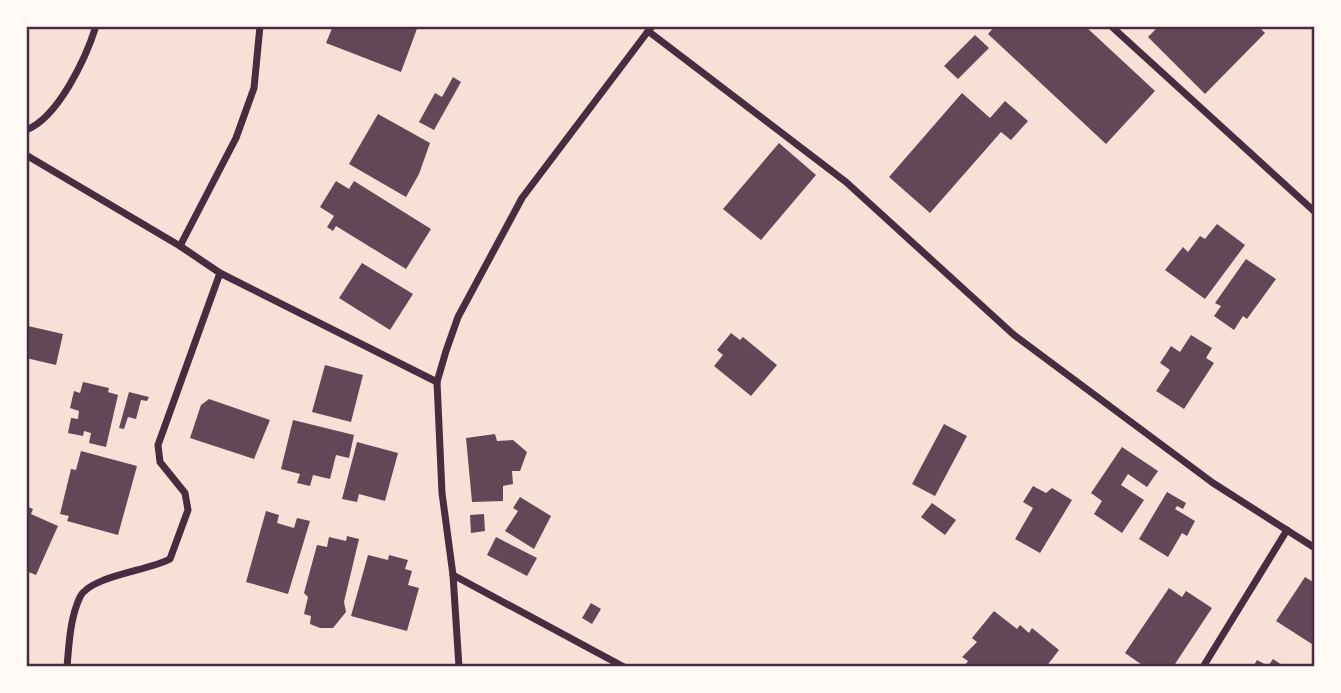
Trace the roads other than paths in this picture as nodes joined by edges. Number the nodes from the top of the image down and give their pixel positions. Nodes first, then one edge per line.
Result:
1 (96, 26) edge
2 (260, 26) edge
3 (1111, 26) edge
4 (650, 29) edge
5 (26, 130) edge
6 (26, 155) edge
7 (1315, 212) edge
8 (180, 246) junction
9 (220, 273) junction
10 (437, 382) junction
11 (1287, 530) junction
12 (1315, 548) edge
13 (453, 575) junction
14 (67, 667) edge
15 (459, 667) edge
16 (624, 667) edge
17 (1203, 667) edge

1 - 5 street
2 - 8 street
3 - 7 street
4 - 10 street
4 - 11 street
6 - 8 street
8 - 9 street
9 - 10 street
9 - 14 street
10 - 13 street
11 - 12 street
11 - 17 street
13 - 15 street
13 - 16 street

